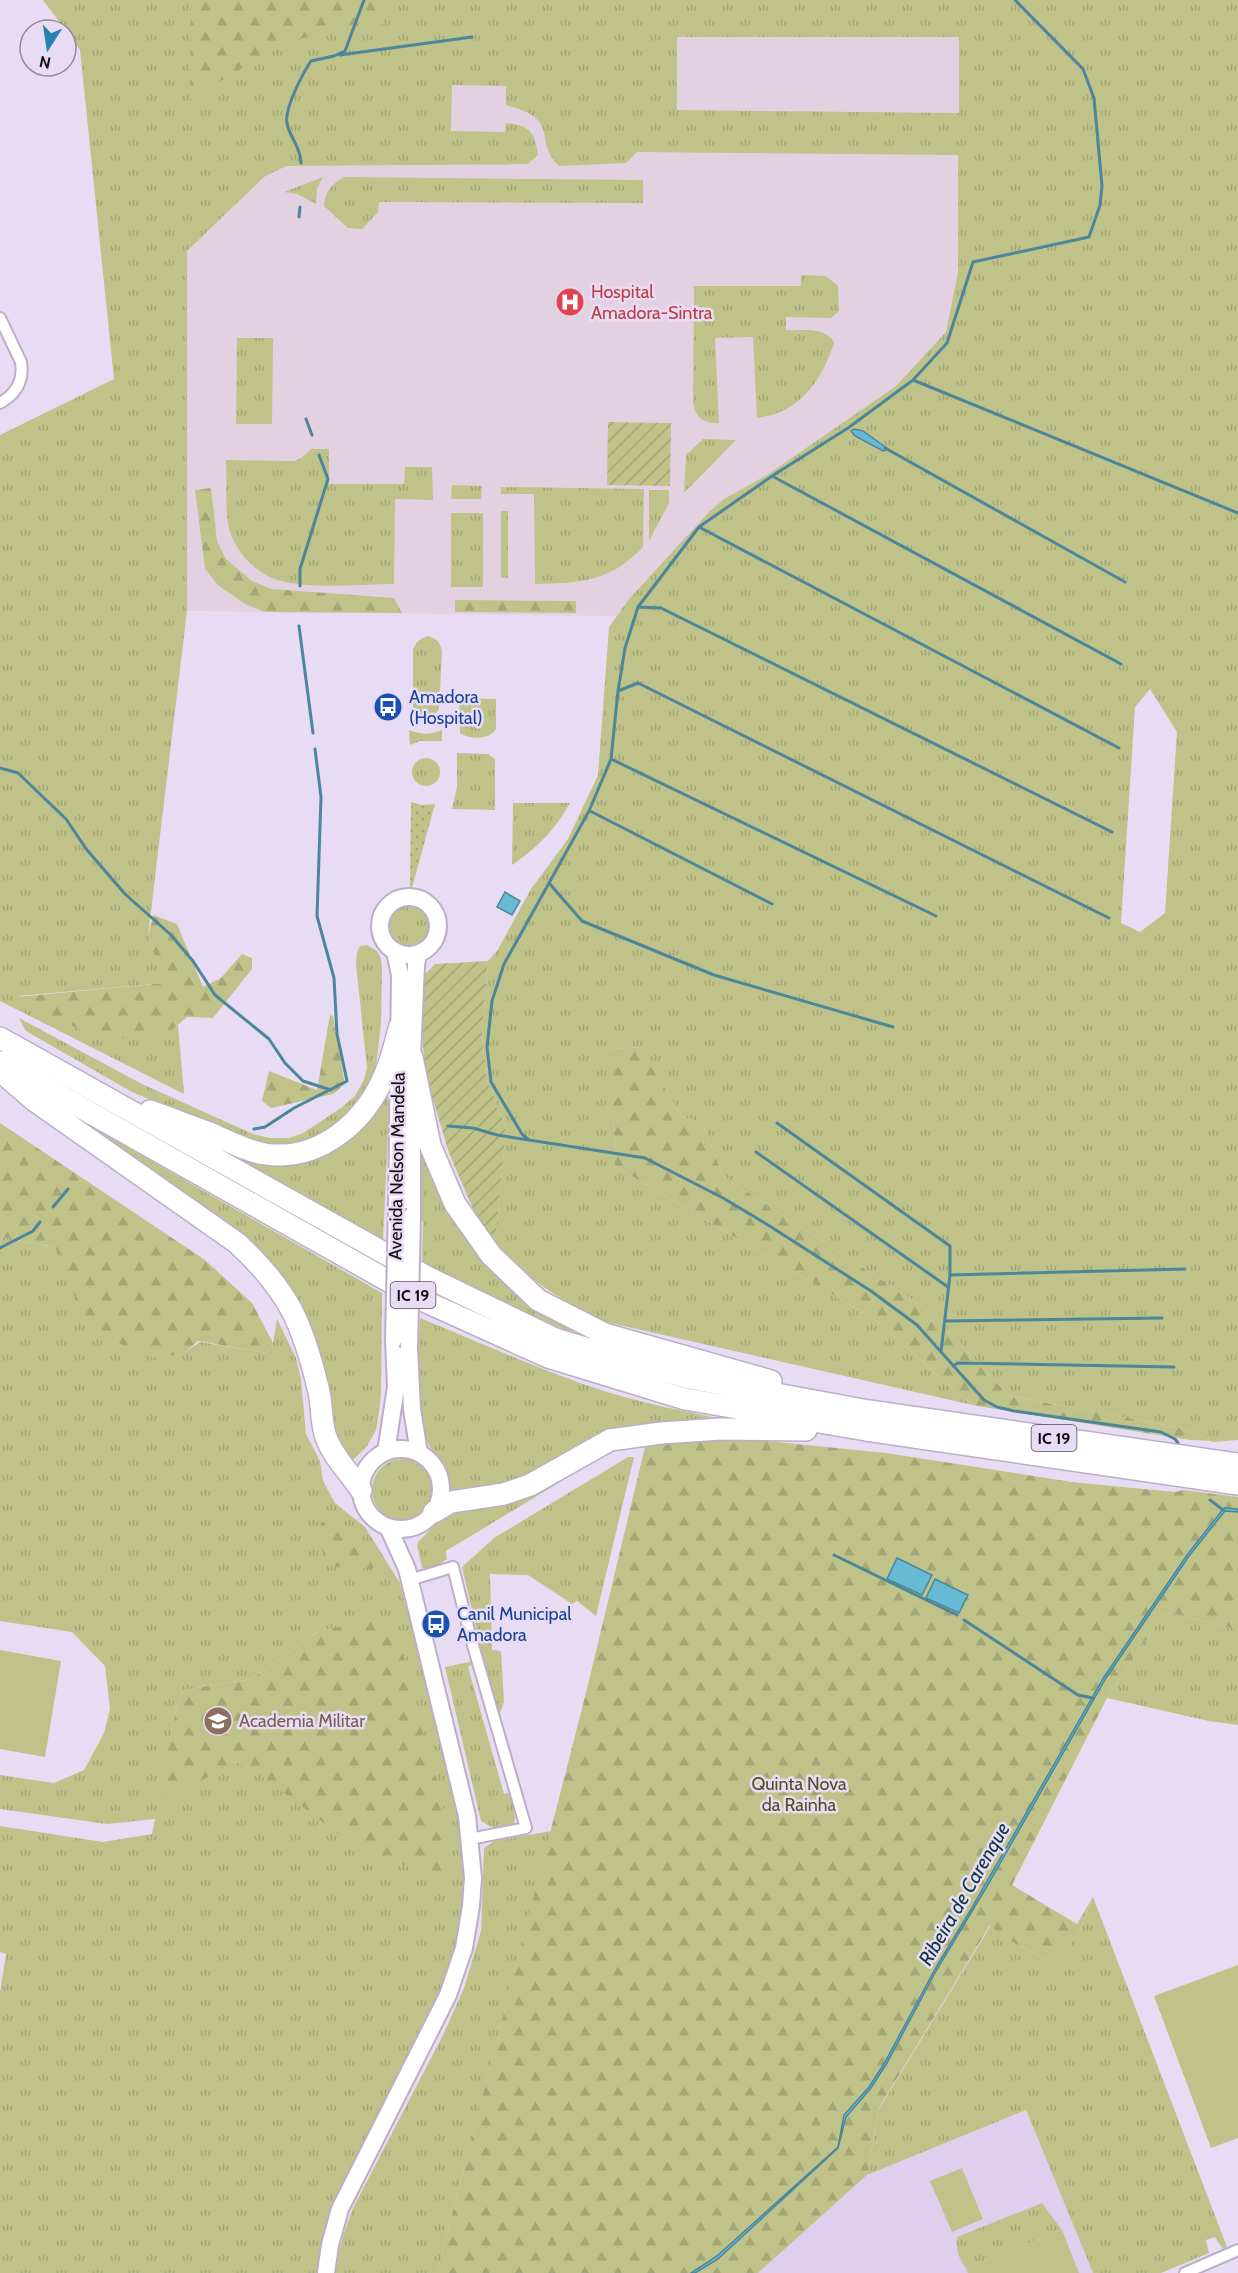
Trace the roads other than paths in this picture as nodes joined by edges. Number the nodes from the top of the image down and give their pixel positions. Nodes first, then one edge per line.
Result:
1 (0, 318) edge
2 (0, 404) edge
3 (395, 951) junction
4 (418, 954) junction
5 (400, 1026) junction
6 (0, 1038) edge
7 (412, 1058) junction
8 (0, 1062) edge
9 (0, 1071) edge
10 (83, 1086) junction
11 (404, 1212) junction
12 (868, 1420) junction
13 (386, 1452) junction
14 (419, 1453) junction
15 (1238, 1464) edge
16 (1238, 1484) edge
17 (361, 1490) junction
18 (434, 1512) junction
19 (388, 1527) junction
20 (416, 1527) junction
21 (408, 1574) junction
22 (470, 1839) junction
23 (1238, 2250) edge
24 (326, 2273) edge
25 (1185, 2273) edge

1 - 2 street
3 - 4 main road
3 - 4 main road
3 - 5 main road, Avenida Nelson Mandela
4 - 7 main road, Avenida Nelson Mandela
5 - 10 highway
5 - 11 main road, Avenida Nelson Mandela
6 - 10 highway, IC 19
7 - 11 main road, Avenida Nelson Mandela
7 - 12 highway
8 - 12 highway, IC 19
9 - 17 highway
10 - 12 highway, IC 19
11 - 13 main road, Avenida Nelson Mandela, bridge
11 - 14 main road, Avenida Nelson Mandela, bridge
12 - 15 highway, IC 19
12 - 16 highway, IC 19
12 - 18 highway
13 - 14 main road
13 - 17 main road
14 - 18 main road
17 - 19 main road
18 - 20 main road
19 - 20 main road
19 - 21 main road
20 - 21 main road
21 - 22 main road
21 - 22 street
22 - 24 main road
23 - 25 street

